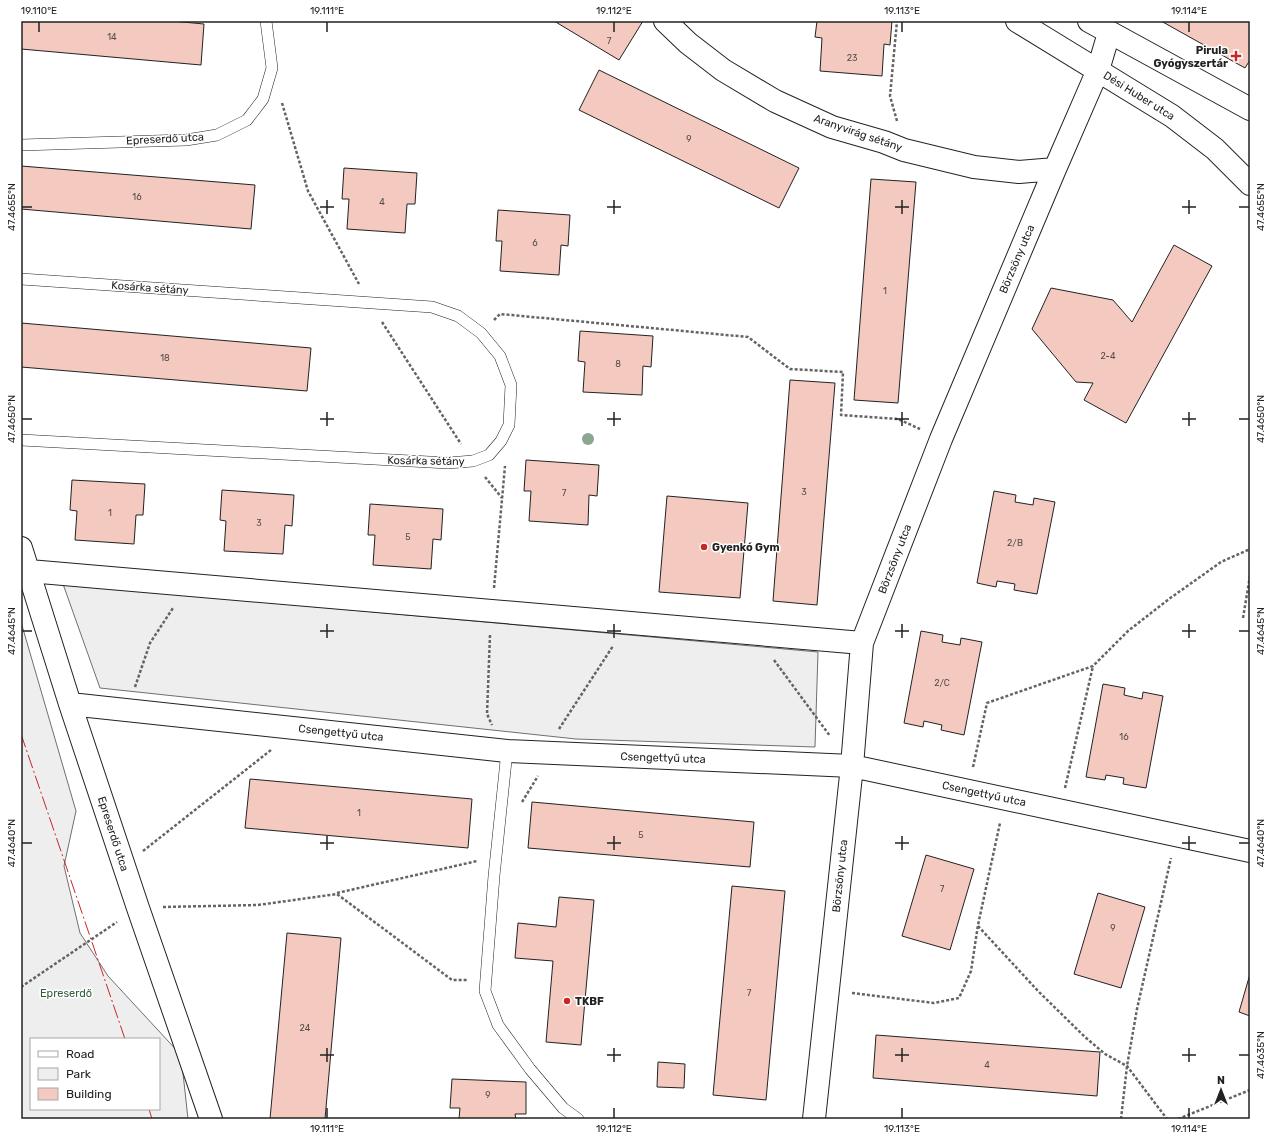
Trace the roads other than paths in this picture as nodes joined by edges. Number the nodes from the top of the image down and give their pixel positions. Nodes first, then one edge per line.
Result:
1 (266, 21) edge
2 (665, 21) edge
3 (1017, 21) edge
4 (1089, 21) edge
5 (1110, 33) junction
6 (1098, 70) junction
7 (1250, 109) edge
8 (21, 144) edge
9 (1055, 169) junction
10 (1250, 184) edge
11 (21, 279) edge
12 (21, 440) edge
13 (21, 548) edge
14 (29, 571) junction
15 (862, 643) junction
16 (70, 704) junction
17 (503, 751) junction
18 (852, 766) junction
19 (1250, 851) edge
20 (211, 1119) edge
21 (578, 1119) edge
22 (814, 1119) edge

1 - 8 lane, Epreserdő utca
2 - 9 street, Aranyvirág sétány
3 - 6 street, Dési Huber utca
4 - 5 street
5 - 6 street, Börzsöny utca
5 - 7 street
6 - 9 street, Börzsöny utca
6 - 10 street, Dési Huber utca
9 - 15 street, Börzsöny utca
11 - 12 lane, Kosárka sétány
13 - 14 street, Epreserdő utca
14 - 15 street
14 - 16 street, Epreserdő utca
15 - 18 street, Börzsöny utca
16 - 17 street, Csengettyű utca
16 - 20 street, Epreserdő utca
17 - 18 street, Csengettyű utca
17 - 21 lane
18 - 19 street, Csengettyű utca
18 - 22 street, Börzsöny utca

